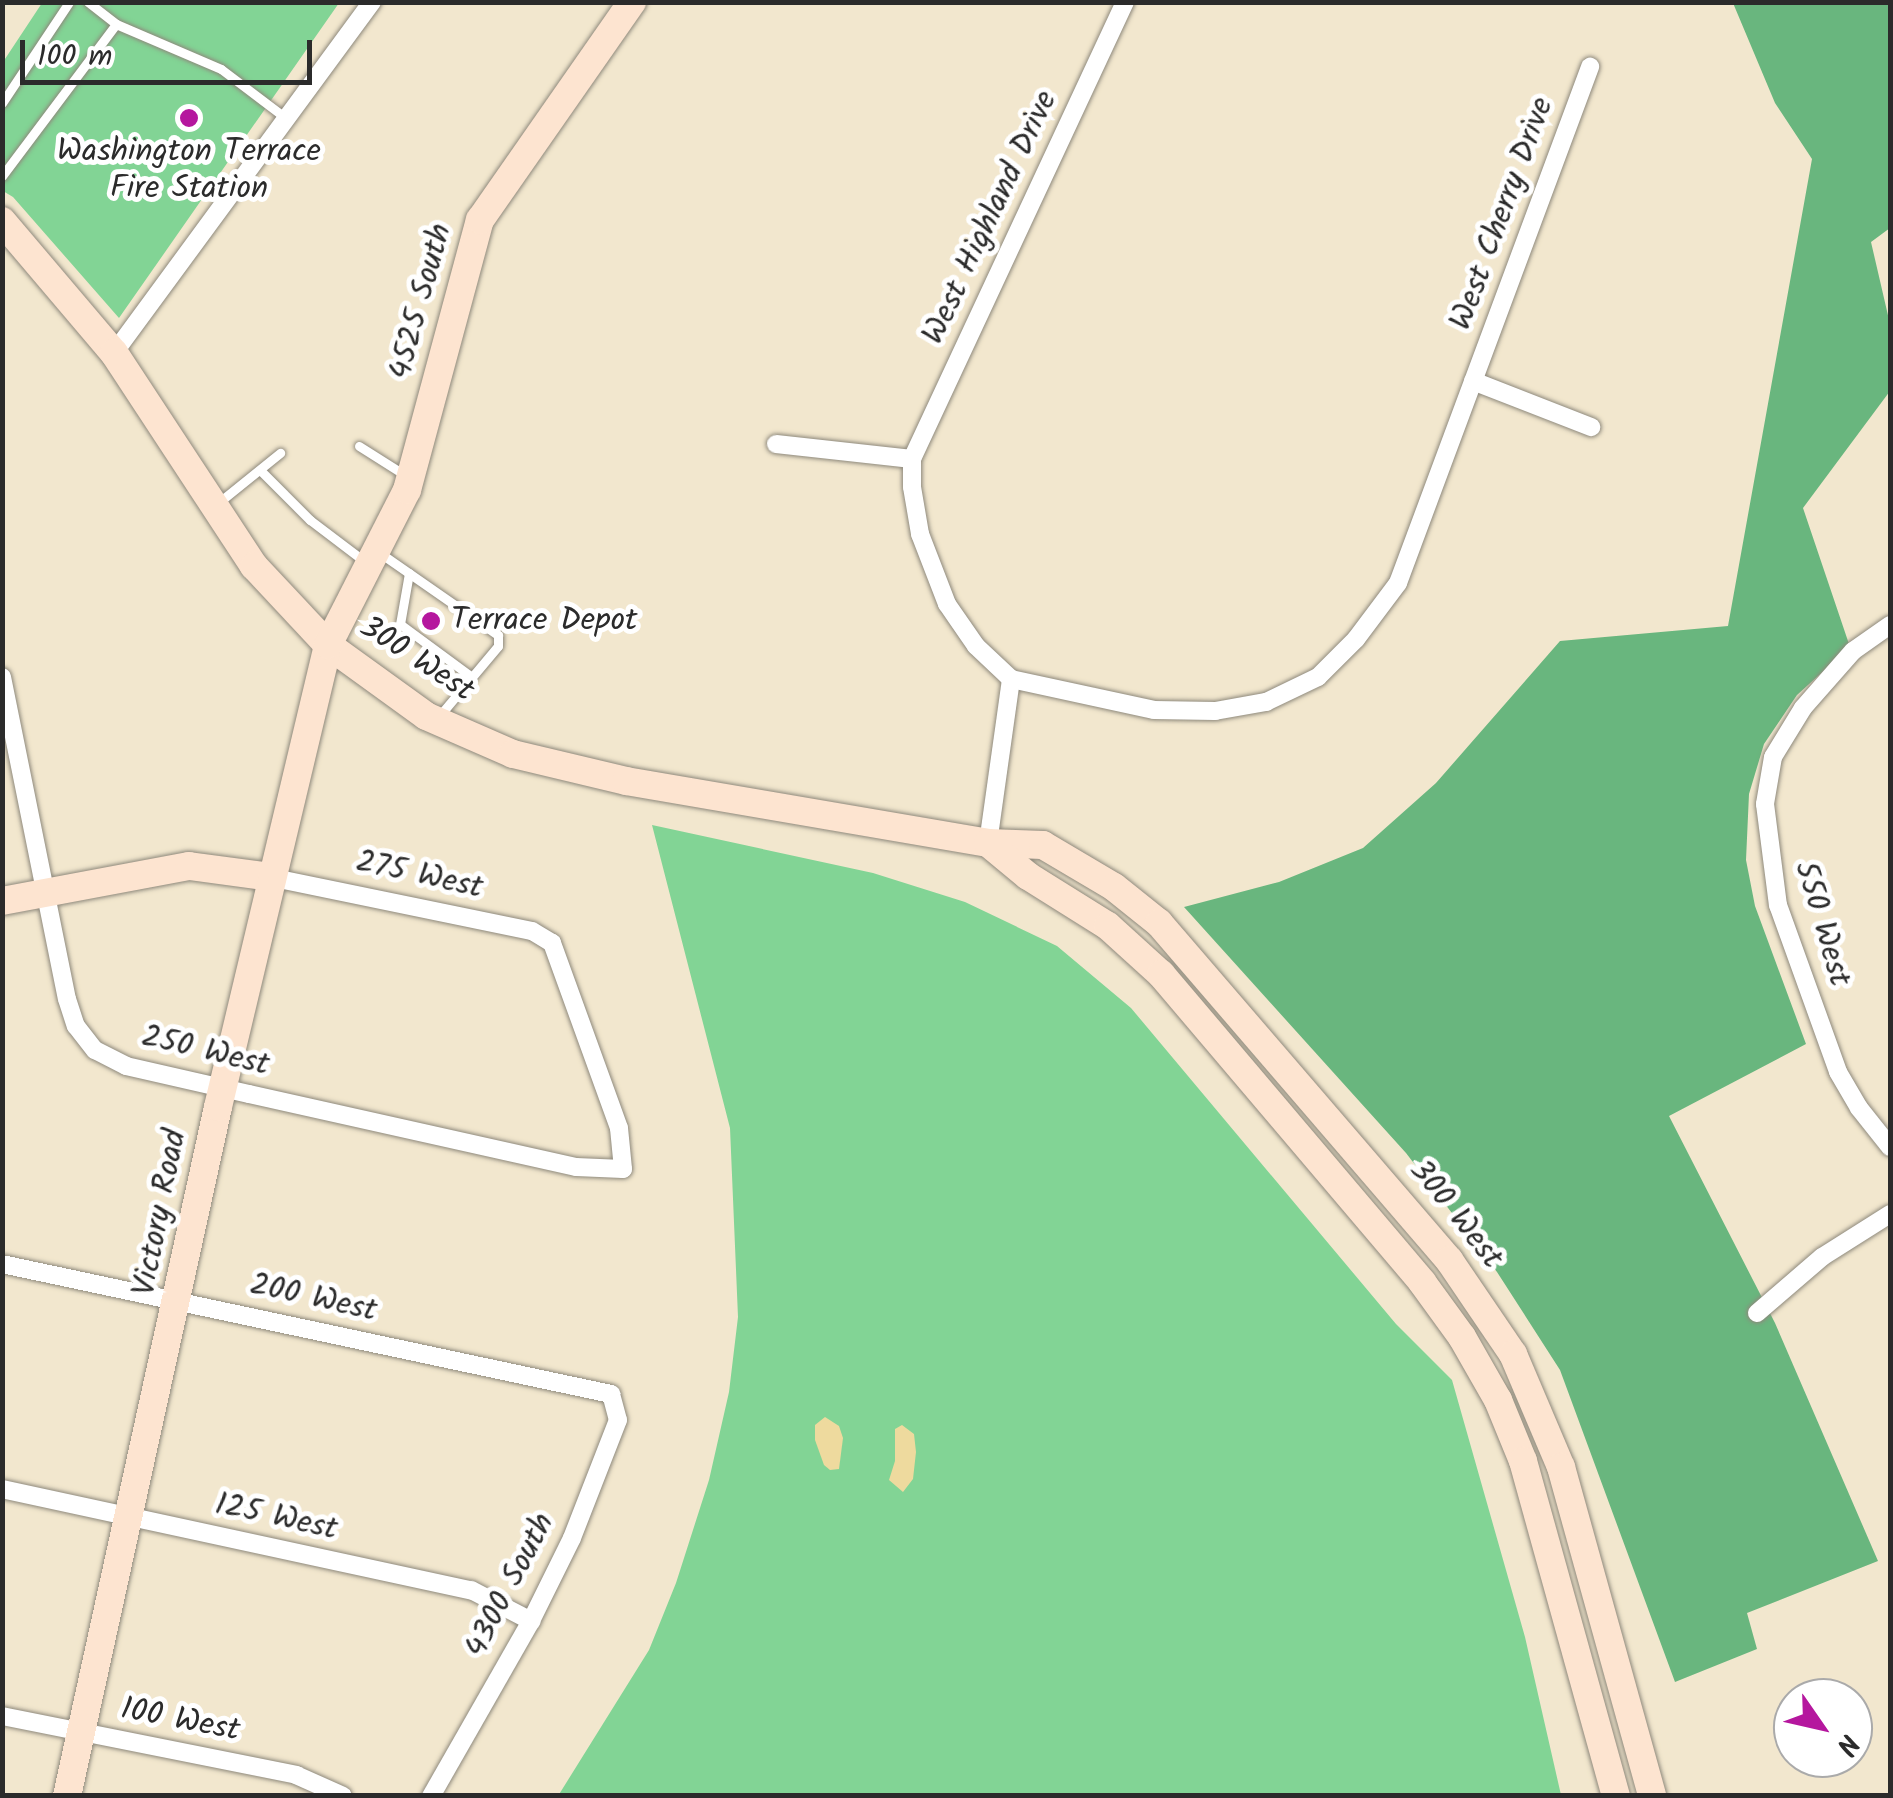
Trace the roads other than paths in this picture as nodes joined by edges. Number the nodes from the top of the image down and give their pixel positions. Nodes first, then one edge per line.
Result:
1 (69, 2) edge
2 (88, 2) edge
3 (372, 2) edge
4 (632, 2) edge
5 (1124, 2) edge
6 (116, 24) junction
7 (1590, 66) dead end
8 (2, 103) edge
9 (287, 119) junction
10 (2, 176) edge
11 (2, 221) edge
12 (114, 353) junction
13 (1473, 382) junction
14 (1591, 427) dead end
15 (776, 444) dead end
16 (359, 446) dead end
17 (280, 453) dead end
18 (912, 459) junction
19 (260, 470) junction
20 (410, 478) junction
21 (216, 505) junction
22 (375, 559) junction
23 (410, 573) junction
24 (1890, 625) edge
25 (328, 645) junction
26 (472, 676) junction
27 (2, 677) edge
28 (1011, 679) junction
29 (436, 721) junction
30 (988, 843) junction
31 (270, 877) junction
32 (47, 892) junction
33 (2, 900) edge
34 (223, 1086) junction
35 (1890, 1146) edge
36 (623, 1169) joint
37 (1890, 1214) edge
38 (2, 1264) edge
39 (179, 1301) junction
40 (1757, 1313) dead end
41 (611, 1394) joint
42 (2, 1489) edge
43 (128, 1517) junction
44 (531, 1621) junction
45 (2, 1716) edge
46 (81, 1732) junction
47 (68, 1796) edge
48 (343, 1796) edge
49 (430, 1796) edge
50 (1616, 1796) edge
51 (1652, 1796) edge

1 - 8 lane
2 - 6 lane
3 - 9 street
4 - 20 main road, 4525 South
5 - 18 street, West Highland Drive
6 - 9 lane
6 - 10 lane
7 - 13 street, West Cherry Drive
9 - 12 street
11 - 12 main road, 300 West
12 - 21 main road, 300 West
13 - 14 street, West Cherry Drive
13 - 28 street, West Cherry Drive
15 - 18 street
16 - 20 lane
17 - 19 lane
18 - 28 street
19 - 21 lane
19 - 22 lane
20 - 22 main road, 4525 South
21 - 25 main road, 300 West
22 - 23 lane
22 - 25 main road, 4525 South
23 - 26 lane
23 - 26 lane
24 - 35 street, 550 West
25 - 29 main road, 300 West
25 - 31 main road, Victory Road
26 - 29 lane
27 - 32 street, 250 West
28 - 30 street
29 - 30 main road, 300 West
30 - 50 main road, 300 West
30 - 51 main road, 300 West
31 - 32 main road
31 - 34 main road, Victory Road
31 - 36 street, 275 West
32 - 33 main road
32 - 34 street, 250 West
34 - 36 street, 250 West
34 - 39 main road, Victory Road
37 - 40 street
38 - 39 street, 200 West
39 - 41 street, 200 West
39 - 43 main road, Victory Road
41 - 44 street, 4300 South
42 - 43 street, 125 West
43 - 44 street, 125 West
43 - 46 main road, Victory Road
44 - 49 street, 4300 South
45 - 46 street, 100 West
46 - 47 main road, Victory Road
46 - 48 street, 100 West

